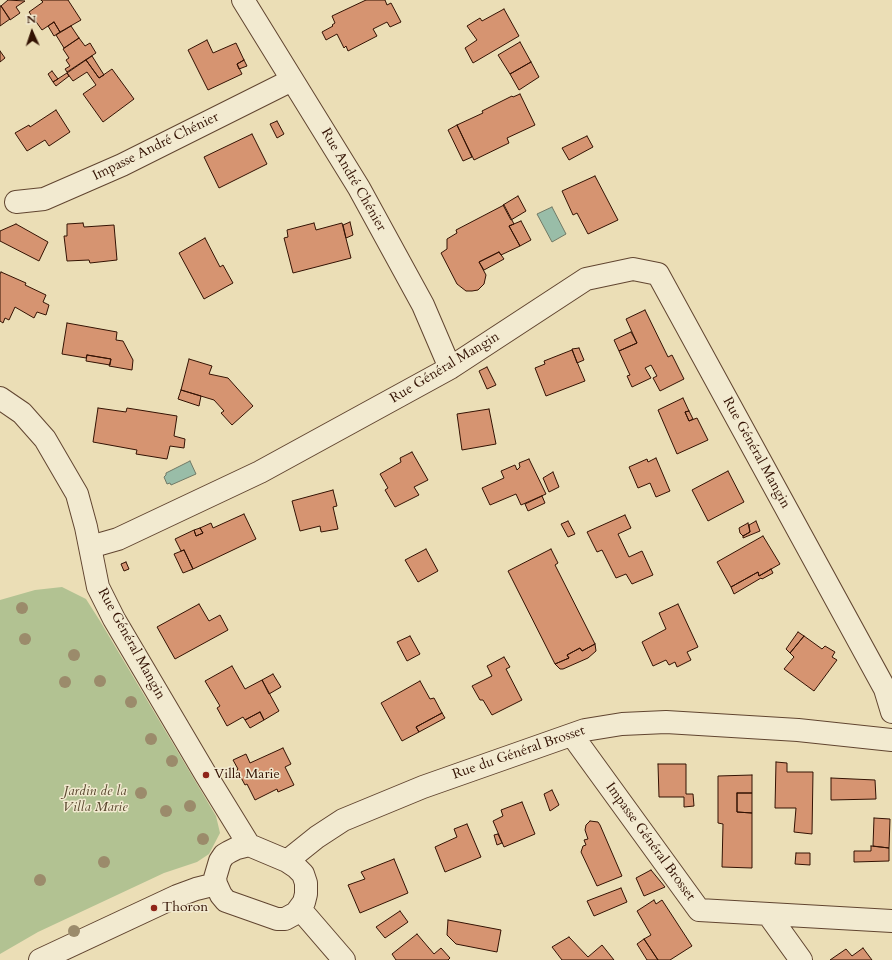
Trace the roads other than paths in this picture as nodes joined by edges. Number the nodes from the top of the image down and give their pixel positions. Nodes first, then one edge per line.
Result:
1 (243, 0) edge
2 (292, 80) junction
3 (16, 202) dead end
4 (450, 368) junction
5 (0, 398) edge
6 (90, 547) junction
7 (892, 712) edge
8 (572, 735) junction
9 (892, 740) edge
10 (249, 845) junction
11 (287, 861) junction
12 (216, 884) junction
13 (300, 909) junction
14 (768, 914) junction
15 (892, 921) edge
16 (40, 960) edge
17 (344, 960) edge
18 (801, 960) edge

1 - 2 street, Rue André Chénier
2 - 3 street, Impasse André Chénier
2 - 4 street, Rue André Chénier
4 - 6 street, Rue Général Mangin
4 - 7 street, Rue Général Mangin
5 - 6 street
6 - 10 street, Rue Général Mangin
8 - 9 street, Rue du Général Brosset
8 - 11 street, Rue du Général Brosset
8 - 14 street, Impasse Général Brosset
10 - 11 street
10 - 12 street
11 - 13 street
12 - 13 street
12 - 16 street
13 - 17 street
14 - 15 street, Impasse Général Brosset
14 - 18 street

